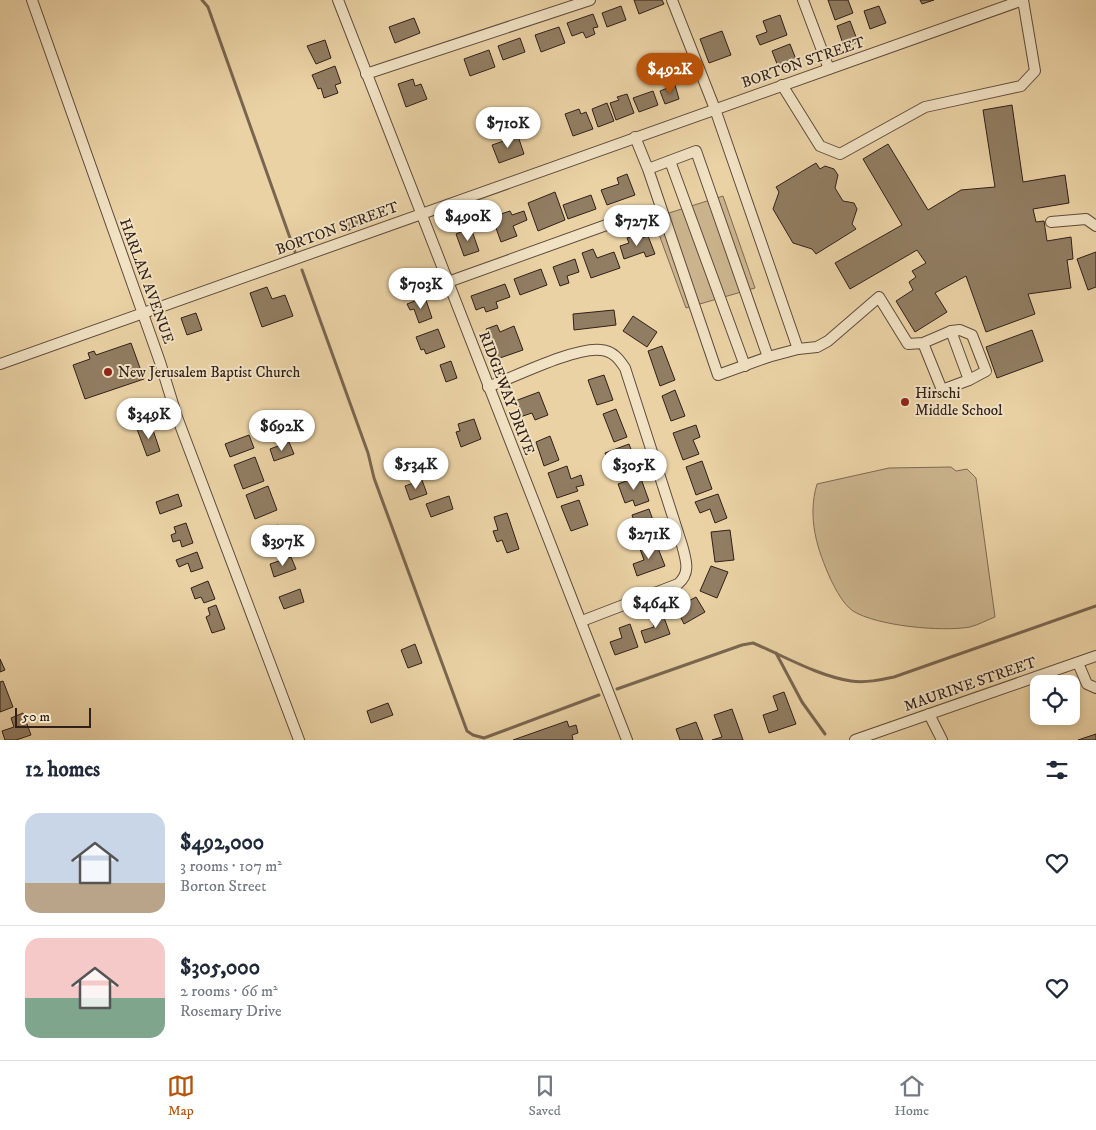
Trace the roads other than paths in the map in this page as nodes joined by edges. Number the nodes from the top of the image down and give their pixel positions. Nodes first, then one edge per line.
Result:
1 (32, 0) edge
2 (338, 0) edge
3 (590, 0) edge
4 (672, 0) edge
5 (803, 0) edge
6 (1023, 0) edge
7 (829, 69) junction
8 (366, 74) junction
9 (782, 85) junction
10 (715, 109) junction
11 (635, 137) junction
12 (670, 161) junction
13 (648, 169) junction
14 (421, 214) junction
15 (637, 214) dead end
16 (1051, 222) dead end
17 (1096, 226) edge
18 (448, 282) junction
19 (143, 312) junction
20 (950, 332) junction
21 (923, 343) junction
22 (798, 349) junction
23 (768, 357) junction
24 (0, 364) edge
25 (745, 366) junction
26 (970, 380) junction
27 (488, 387) junction
28 (582, 621) junction
29 (1096, 656) edge
30 (1078, 662) junction
31 (1096, 688) edge
32 (930, 714) junction
33 (299, 740) edge
34 (627, 740) edge
35 (855, 740) edge
36 (942, 740) edge

1 - 19 street, HARLAN AVENUE
2 - 8 street, RIDGEWAY DRIVE
3 - 8 street
4 - 10 street
5 - 7 street
6 - 7 street, BORTON STREET
6 - 9 street
7 - 9 street, BORTON STREET
8 - 14 street, RIDGEWAY DRIVE
9 - 10 street, BORTON STREET
10 - 11 street, BORTON STREET
10 - 22 street
11 - 13 street
11 - 14 street, BORTON STREET
12 - 13 street
12 - 23 street
12 - 25 street
13 - 25 street
14 - 18 street, RIDGEWAY DRIVE
14 - 19 street, BORTON STREET
15 - 18 street
16 - 17 street
18 - 27 street, RIDGEWAY DRIVE
19 - 24 street, BORTON STREET
19 - 33 street, HARLAN AVENUE
20 - 21 street
20 - 26 street
20 - 26 street
21 - 22 street
21 - 26 street
22 - 23 street
23 - 25 street
27 - 28 street, RIDGEWAY DRIVE
27 - 28 street
28 - 34 street, RIDGEWAY DRIVE
29 - 30 street, MAURINE STREET
30 - 31 street
30 - 32 street, MAURINE STREET
32 - 35 street, MAURINE STREET
32 - 36 street

